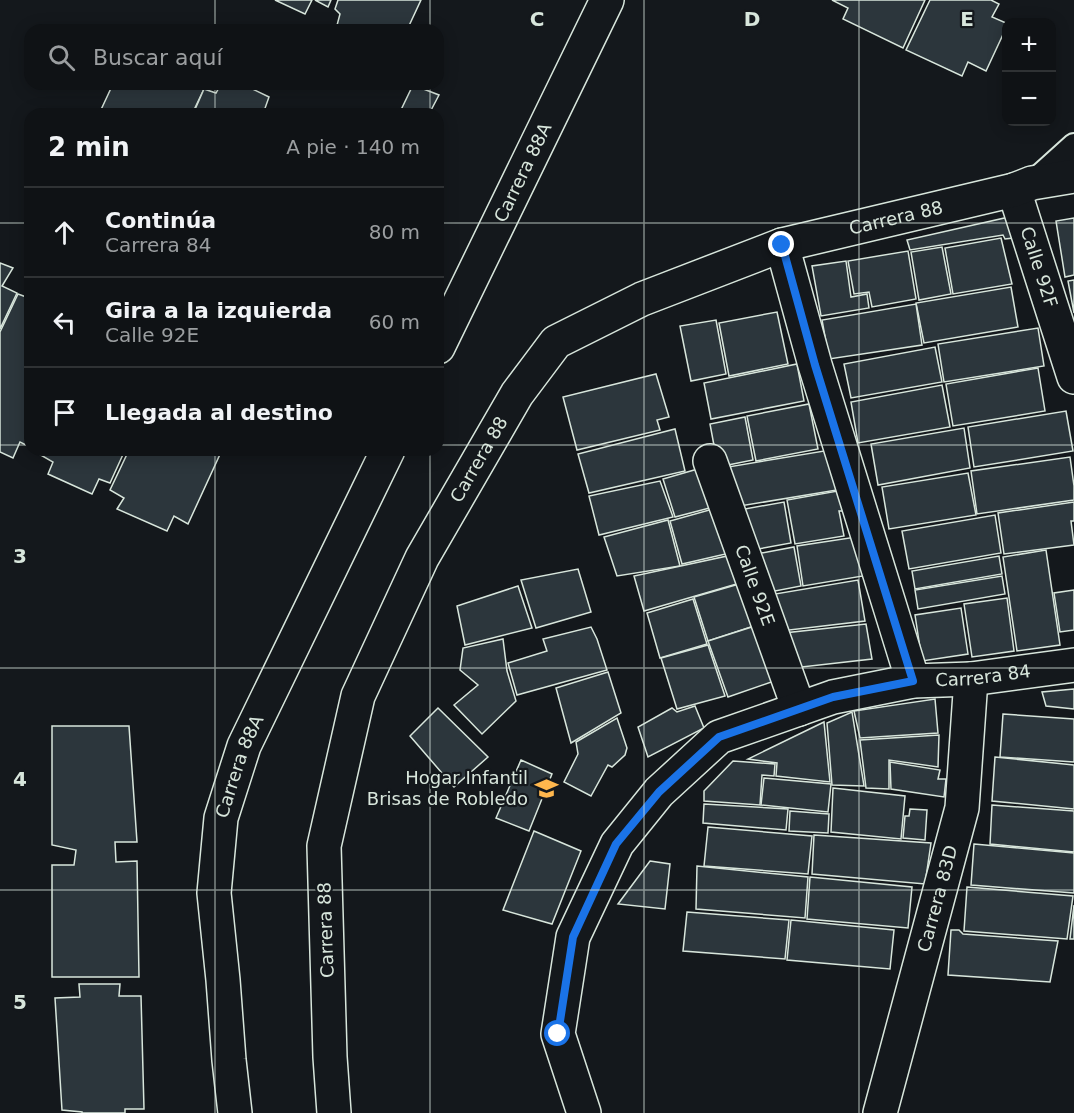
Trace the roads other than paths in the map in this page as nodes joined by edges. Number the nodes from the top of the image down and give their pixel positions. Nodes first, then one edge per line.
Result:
1 (607, 0) edge
2 (1074, 145) edge
3 (1074, 176) edge
4 (1023, 187) junction
5 (782, 245) junction
6 (444, 335) edge
7 (1074, 377) edge
8 (385, 456) edge
9 (710, 461) dead end
10 (1074, 665) edge
11 (971, 679) junction
12 (913, 681) junction
13 (800, 709) junction
14 (235, 1113) edge
15 (334, 1113) edge
16 (584, 1113) edge
17 (880, 1113) edge

1 - 6 street, Carrera 88A
2 - 4 lane
3 - 4 street, Carrera 88
4 - 5 street, Carrera 88
4 - 7 street, Calle 92F
5 - 12 street
5 - 15 street, Carrera 88
8 - 14 street, Carrera 88A
9 - 13 street, Calle 92E
10 - 11 street, Carrera 84
11 - 12 street, Carrera 84
11 - 17 street, Carrera 83D
12 - 13 street, Carrera 84
13 - 16 street, Carrera 84

